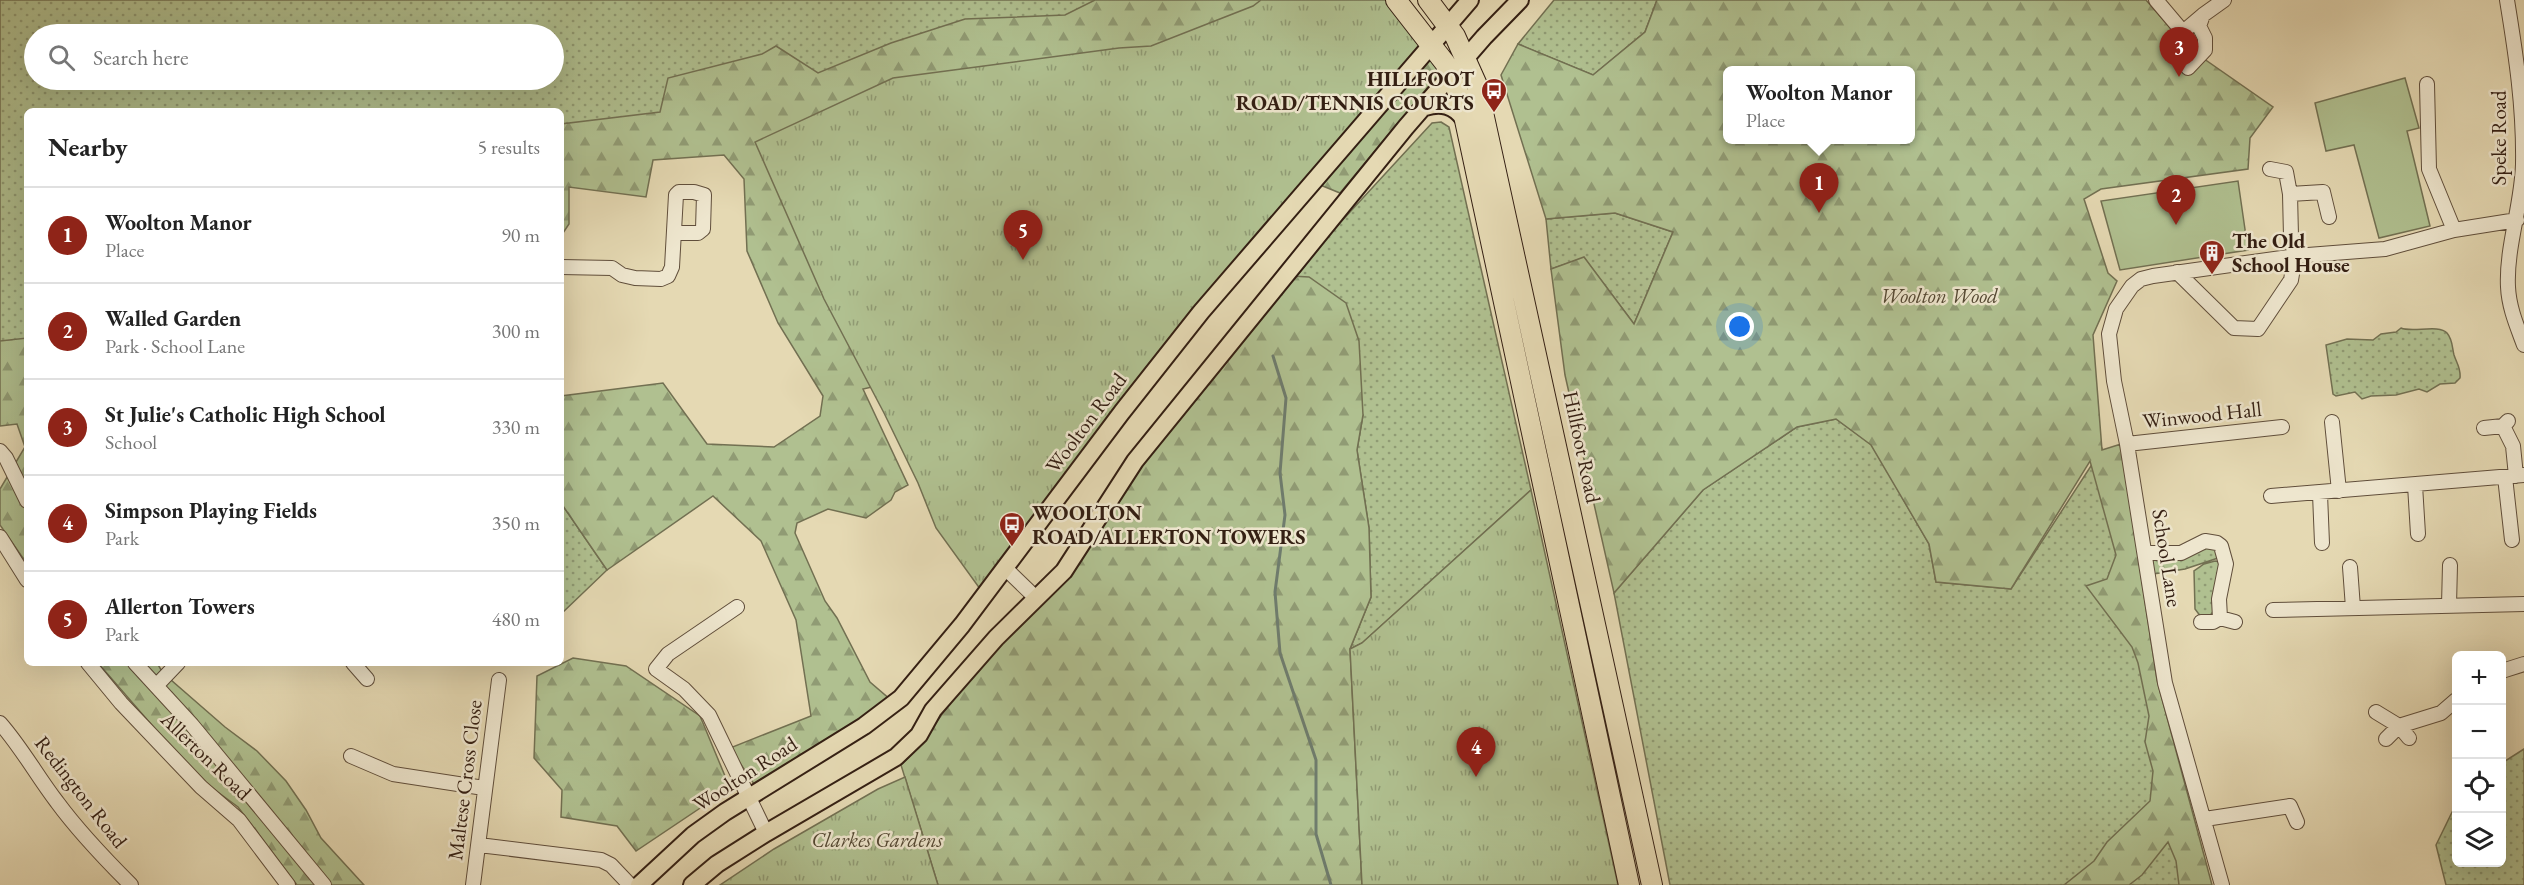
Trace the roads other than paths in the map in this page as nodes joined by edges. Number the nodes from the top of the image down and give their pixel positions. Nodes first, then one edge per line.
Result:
1 (1396, 0) edge
2 (1429, 0) edge
3 (1520, 0) edge
4 (2156, 0) edge
5 (2224, 0) edge
6 (2507, 0) edge
7 (1467, 1) edge
8 (2203, 15) junction
9 (1448, 26) junction
10 (1431, 44) junction
11 (1466, 58) junction
12 (2188, 68) dead end
13 (1452, 75) junction
14 (2427, 84) dead end
15 (1425, 107) junction
16 (1464, 119) junction
17 (2270, 169) dead end
18 (2290, 194) junction
19 (2329, 217) dead end
20 (2517, 220) junction
21 (2454, 230) junction
22 (674, 233) dead end
23 (2295, 256) junction
24 (564, 267) edge
25 (2177, 272) junction
26 (2524, 345) edge
27 (2332, 422) dead end
28 (2282, 428) dead end
29 (2484, 428) dead end
30 (2127, 444) junction
31 (2, 457) edge
32 (2515, 476) edge
33 (2415, 485) junction
34 (2338, 491) junction
35 (24, 493) edge
36 (2320, 494) junction
37 (2271, 496) dead end
38 (2418, 534) dead end
39 (0, 537) edge
40 (2512, 540) dead end
41 (2322, 543) dead end
42 (2145, 553) junction
43 (2450, 565) dead end
44 (2350, 567) dead end
45 (1005, 568) junction
46 (24, 575) edge
47 (1036, 598) junction
48 (2449, 604) junction
49 (2524, 604) edge
50 (737, 608) dead end
51 (2353, 608) junction
52 (2273, 610) dead end
53 (2220, 618) junction
54 (2201, 622) dead end
55 (2235, 622) dead end
56 (2524, 664) edge
57 (90, 666) edge
58 (138, 666) edge
59 (175, 666) edge
60 (356, 666) edge
61 (2506, 670) edge
62 (367, 679) dead end
63 (499, 680) dead end
64 (156, 686) junction
65 (2452, 703) edge
66 (2376, 712) dead end
67 (0, 723) edge
68 (2399, 726) junction
69 (2409, 738) dead end
70 (2386, 740) dead end
71 (351, 756) dead end
72 (484, 788) junction
73 (747, 798) junction
74 (2205, 819) junction
75 (2297, 822) dead end
76 (766, 833) junction
77 (479, 845) junction
78 (131, 885) edge
79 (288, 885) edge
80 (324, 885) edge
81 (473, 885) edge
82 (630, 885) edge
83 (639, 885) edge
84 (692, 885) edge
85 (1629, 885) edge
86 (1652, 885) edge
87 (2222, 885) edge

1 - 10 highway
2 - 7 main road
2 - 9 highway, Hillfoot Road
3 - 11 main road
4 - 8 street
5 - 8 street
6 - 20 street, Speke Road
7 - 9 main road
8 - 12 street
9 - 10 main road, Woolton Road
9 - 11 highway, Hillfoot Road
10 - 13 highway
10 - 45 main road, Woolton Road
11 - 13 main road
11 - 86 highway, Hillfoot Road
13 - 15 main road
13 - 16 highway
14 - 21 street
15 - 16 main road
15 - 47 main road
16 - 85 highway
17 - 18 street
18 - 19 street
18 - 23 street
20 - 21 street, School Lane
20 - 26 street, Speke Road
21 - 23 street, School Lane
22 - 24 street
23 - 25 street, School Lane
23 - 25 street
25 - 30 street, School Lane
27 - 34 street
28 - 30 street, Winwood Hall
29 - 32 street
30 - 42 street, School Lane
31 - 35 street
32 - 33 street
32 - 40 street
33 - 34 street
33 - 38 street
34 - 36 street
36 - 37 street
36 - 41 street
39 - 46 street
42 - 53 street
42 - 74 street, School Lane
43 - 48 street
44 - 51 street
45 - 47 street
45 - 73 main road, Woolton Road
47 - 76 main road
48 - 49 street
48 - 51 street
50 - 73 street
51 - 52 street
53 - 54 street
53 - 55 street
56 - 61 street
57 - 79 street, Allerton Road
58 - 64 street, Allerton Road
59 - 64 street
60 - 62 street
63 - 72 street, Maltese Cross Close
64 - 80 street, Allerton Road
65 - 68 street
66 - 68 street
67 - 78 street, Redington Road
68 - 69 street
68 - 70 street
71 - 72 street
72 - 77 street, Maltese Cross Close
73 - 76 street
73 - 83 main road, Woolton Road
74 - 75 street
74 - 87 street, School Lane
76 - 84 main road
77 - 81 street, Maltese Cross Close
77 - 82 street

